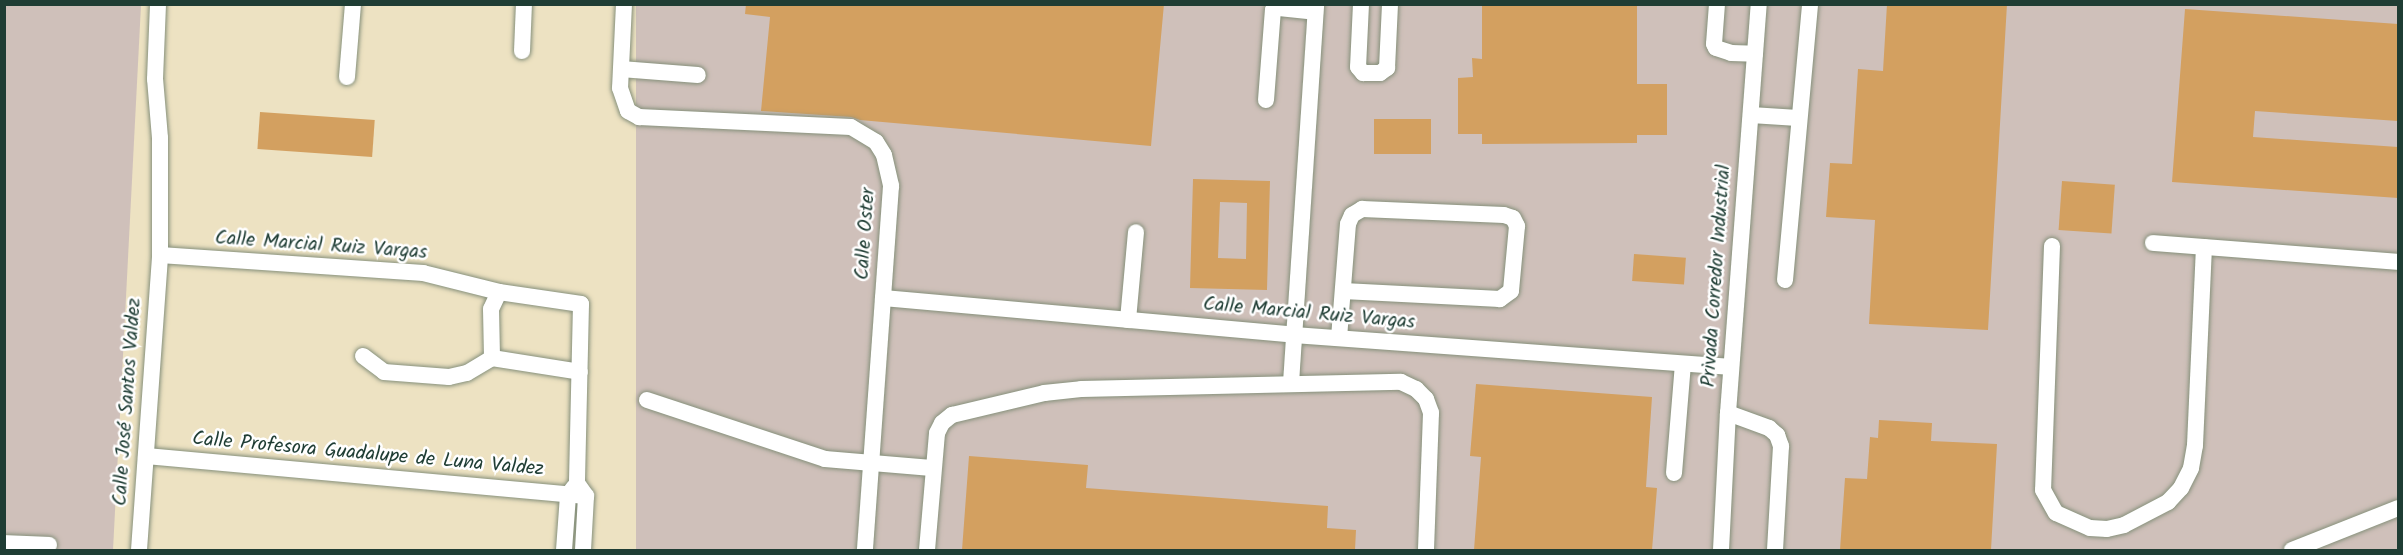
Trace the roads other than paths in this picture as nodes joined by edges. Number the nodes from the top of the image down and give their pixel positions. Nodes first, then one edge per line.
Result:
1 (158, 4) edge
2 (353, 4) edge
3 (524, 4) edge
4 (624, 4) edge
5 (1361, 4) edge
6 (1390, 4) edge
7 (1717, 4) edge
8 (1759, 4) edge
9 (1810, 4) edge
10 (1316, 8) edge
11 (522, 51) dead end
12 (1755, 54) junction
13 (621, 69) junction
14 (698, 75) dead end
15 (347, 77) dead end
16 (1266, 100) dead end
17 (1750, 115) junction
18 (1798, 118) junction
19 (1136, 232) dead end
20 (2154, 243) dead end
21 (2052, 246) dead end
22 (2204, 247) junction
23 (159, 255) junction
24 (2398, 262) edge
25 (1785, 280) dead end
26 (1342, 291) junction
27 (499, 292) junction
28 (883, 298) junction
29 (1128, 320) junction
30 (1294, 335) junction
31 (1339, 338) junction
32 (363, 356) dead end
33 (492, 358) junction
34 (1683, 364) junction
35 (1731, 367) junction
36 (580, 372) junction
37 (1291, 382) junction
38 (647, 400) dead end
39 (1728, 413) junction
40 (146, 456) junction
41 (871, 464) junction
42 (932, 468) junction
43 (1674, 473) dead end
44 (577, 491) junction
45 (2398, 508) edge
46 (4, 543) edge
47 (49, 545) dead end
48 (139, 550) edge
49 (564, 550) edge
50 (583, 550) edge
51 (865, 550) edge
52 (927, 550) edge
53 (1426, 550) edge
54 (1721, 550) edge
55 (1775, 550) edge
56 (2292, 550) edge

1 - 23 street, Calle José Santos Valdez
2 - 15 street
3 - 11 street
4 - 13 street, Calle Oster
5 - 6 street
7 - 12 street
8 - 12 street, Privada Corredor Industrial
9 - 18 street
10 - 16 street
10 - 30 street
12 - 17 street, Privada Corredor Industrial
13 - 14 street
13 - 28 street, Calle Oster
17 - 18 street
17 - 35 street, Privada Corredor Industrial
18 - 25 street
19 - 29 street
20 - 22 street
21 - 22 street
22 - 24 street
23 - 27 street, Calle Marcial Ruiz Vargas
23 - 40 street, Calle José Santos Valdez
26 - 26 street
26 - 31 street
27 - 33 street
27 - 36 street, Calle Marcial Ruiz Vargas
28 - 29 street, Calle Marcial Ruiz Vargas
28 - 41 street, Calle Oster
29 - 30 street, Calle Marcial Ruiz Vargas
30 - 31 street, Calle Marcial Ruiz Vargas
30 - 37 street
31 - 34 street, Calle Marcial Ruiz Vargas
32 - 33 street
33 - 36 street
34 - 35 street, Calle Marcial Ruiz Vargas
34 - 43 street
35 - 39 street, Privada Corredor Industrial
36 - 44 street
37 - 42 street
37 - 53 street
38 - 41 street
39 - 54 street, Privada Corredor Industrial
39 - 55 street
40 - 44 street, Calle Profesora Guadalupe de Luna Valdez
40 - 48 street, Calle José Santos Valdez
41 - 42 street
41 - 51 street, Calle Oster
42 - 52 street
44 - 49 street
44 - 50 street
45 - 56 street
46 - 47 street

